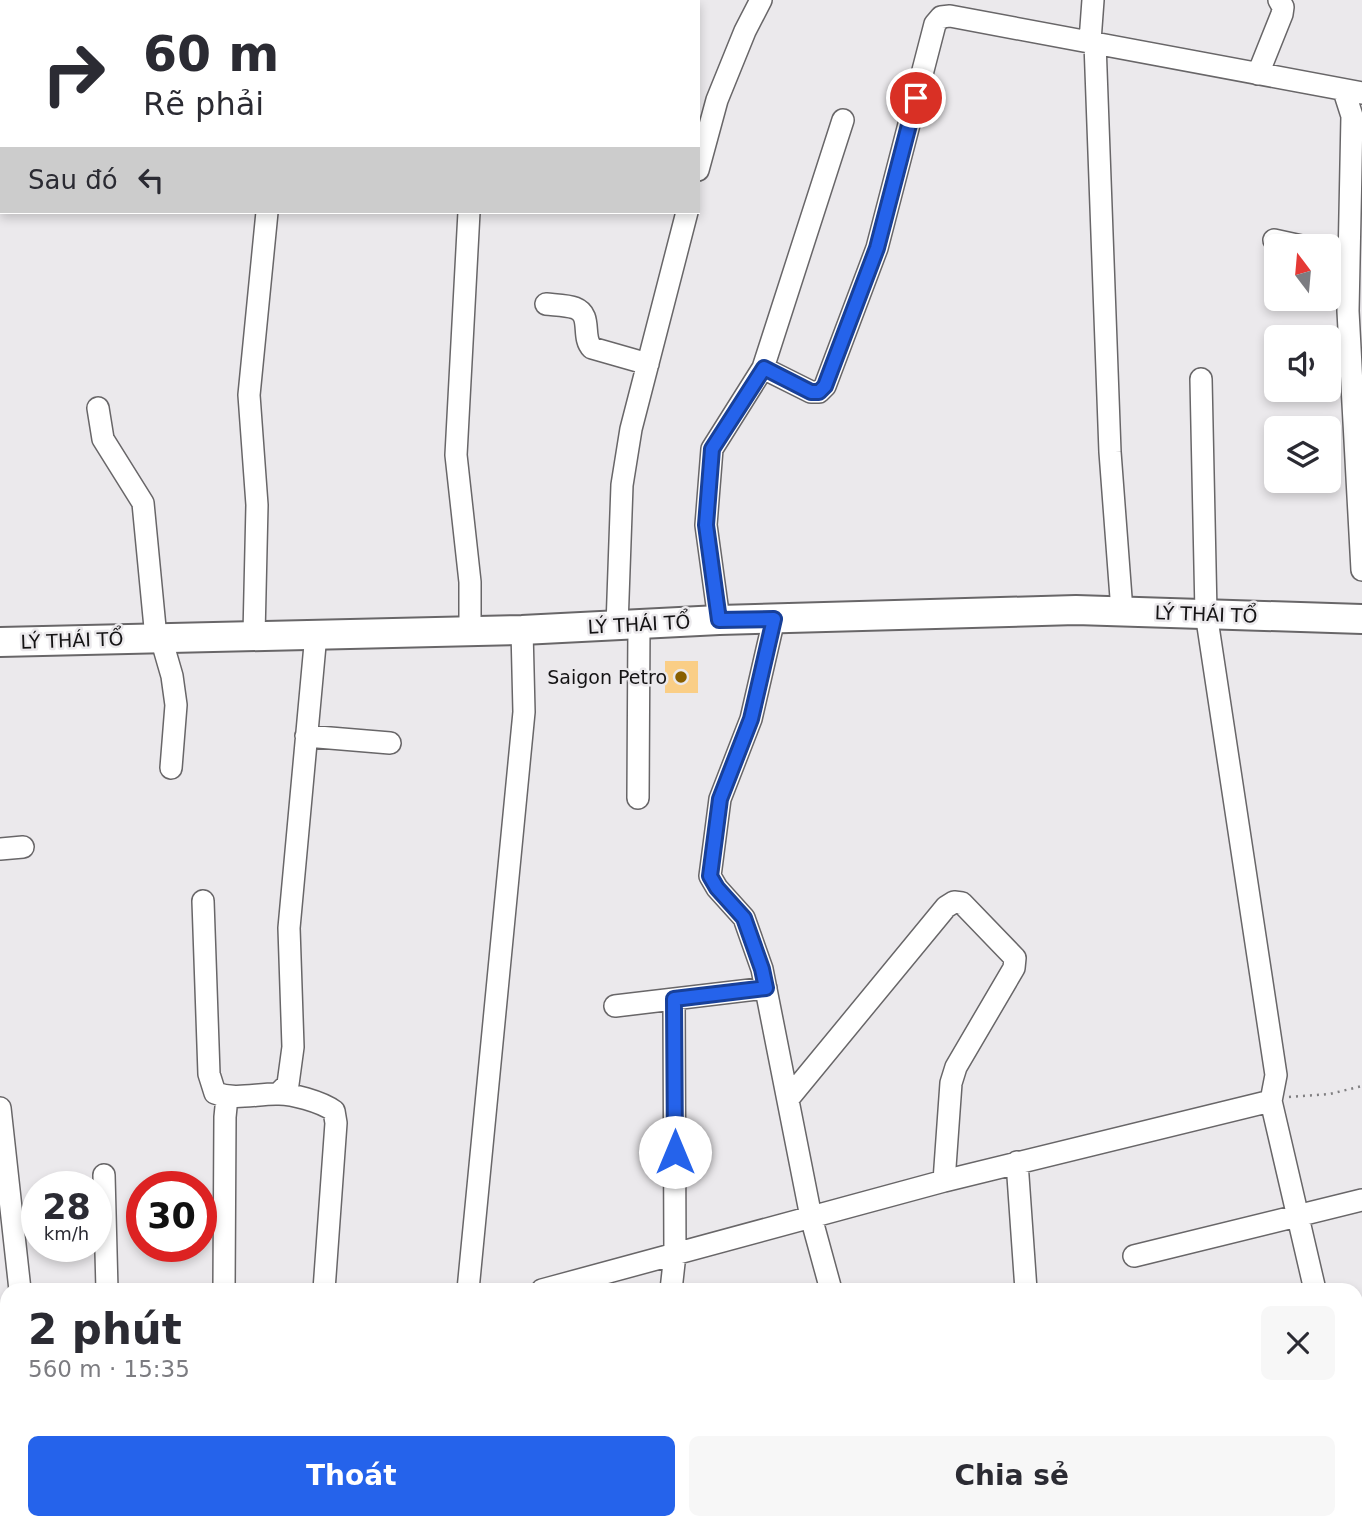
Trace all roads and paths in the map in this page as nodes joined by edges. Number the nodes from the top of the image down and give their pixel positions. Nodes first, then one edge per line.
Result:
1 (761, 0) edge
2 (1093, 0) edge
3 (1279, 0) edge
4 (952, 8) edge
5 (1093, 42) junction
6 (1258, 74) junction
7 (1353, 92) edge
8 (707, 97) edge
9 (843, 120) dead end
10 (700, 154) edge
11 (268, 214) edge
12 (469, 214) edge
13 (686, 214) edge
14 (1340, 234) edge
15 (1341, 264) edge
16 (546, 304) dead end
17 (1355, 313) edge
18 (648, 364) junction
19 (764, 368) junction
20 (1201, 380) dead end
21 (98, 408) dead end
22 (1359, 475) edge
23 (1362, 570) edge
24 (1122, 611) junction
25 (1206, 613) junction
26 (774, 619) junction
27 (1362, 619) edge
28 (719, 620) junction
29 (628, 625) junction
30 (522, 630) junction
31 (470, 631) junction
32 (316, 634) junction
33 (254, 635) junction
34 (159, 638) junction
35 (0, 642) edge
36 (306, 736) junction
37 (390, 743) dead end
38 (171, 768) dead end
39 (638, 799) dead end
40 (23, 847) dead end
41 (0, 849) edge
42 (203, 901) dead end
43 (766, 988) junction
44 (674, 999) junction
45 (615, 1006) dead end
46 (1362, 1086) edge
47 (279, 1093) junction
48 (228, 1097) junction
49 (788, 1099) junction
50 (1271, 1101) junction
51 (0, 1108) edge
52 (1017, 1162) junction
53 (944, 1181) junction
54 (1362, 1200) edge
55 (1297, 1216) junction
56 (811, 1217) junction
57 (675, 1254) junction
58 (1134, 1256) dead end
59 (106, 1262) edge
60 (19, 1283) edge
61 (107, 1283) edge
62 (224, 1283) edge
63 (325, 1283) edge
64 (468, 1283) edge
65 (590, 1283) edge
66 (672, 1283) edge
67 (829, 1283) edge
68 (1026, 1283) edge
69 (1313, 1283) edge

1 - 8 street
2 - 5 street
3 - 6 street
4 - 5 street
4 - 19 street
5 - 6 street
5 - 24 street
6 - 7 street
7 - 14 street
8 - 10 street
9 - 19 street
11 - 33 street
12 - 31 street
13 - 18 street
15 - 17 street
16 - 18 street
17 - 22 street
18 - 29 street
19 - 28 street
20 - 25 street
21 - 34 street
22 - 23 street
24 - 25 main road, LÝ THÁI TỔ
24 - 26 main road, LÝ THÁI TỔ
25 - 27 main road, LÝ THÁI TỔ
25 - 50 street
26 - 28 main road, LÝ THÁI TỔ
26 - 43 street
28 - 29 main road, LÝ THÁI TỔ
29 - 30 main road, LÝ THÁI TỔ
29 - 39 street
30 - 31 main road, LÝ THÁI TỔ
30 - 64 street
31 - 32 main road, LÝ THÁI TỔ
32 - 33 main road, LÝ THÁI TỔ
32 - 36 street
33 - 34 main road, LÝ THÁI TỔ
34 - 35 main road, LÝ THÁI TỔ
34 - 38 street
36 - 37 street
36 - 47 street
40 - 41 street
42 - 48 street
43 - 44 street
43 - 49 street
44 - 45 street
44 - 57 street
46 - 50 path
47 - 48 street
47 - 63 street
48 - 62 street
49 - 53 street
49 - 56 street
50 - 52 street
50 - 55 street
51 - 60 street
52 - 53 street
52 - 68 street
53 - 56 street
54 - 55 street
55 - 58 street
55 - 69 street
56 - 57 street
56 - 67 street
57 - 65 street
57 - 66 street
59 - 61 street

